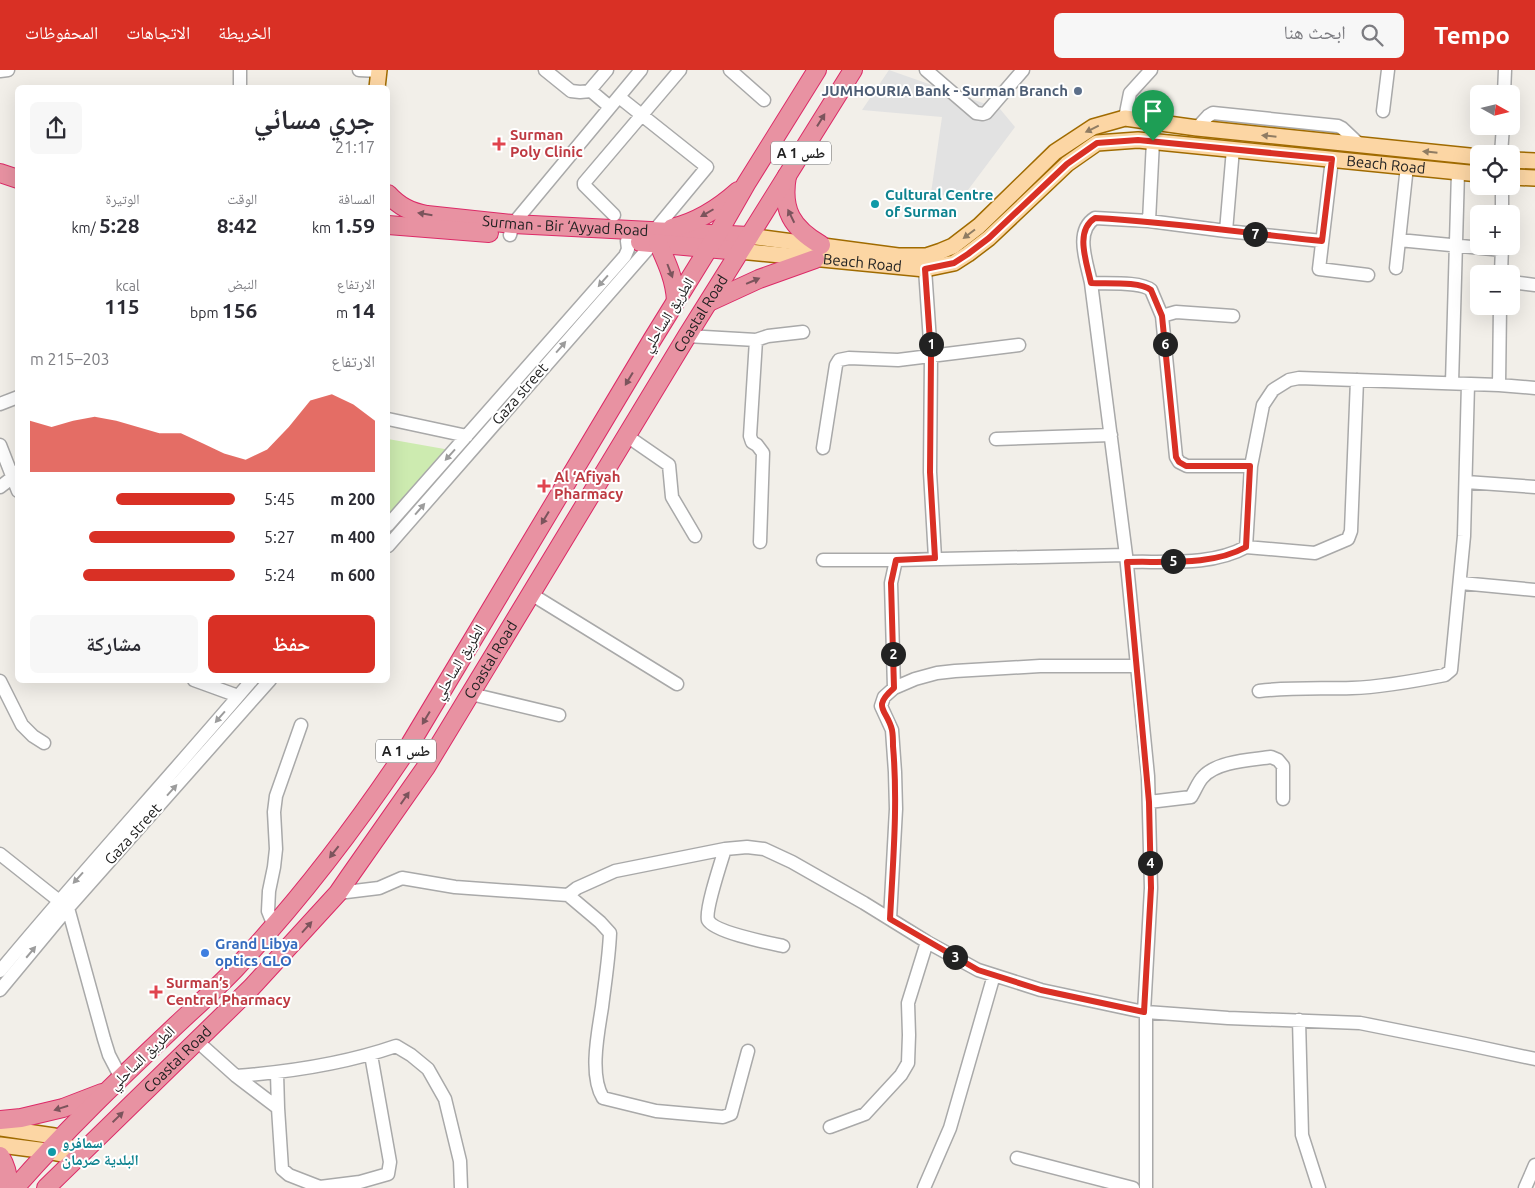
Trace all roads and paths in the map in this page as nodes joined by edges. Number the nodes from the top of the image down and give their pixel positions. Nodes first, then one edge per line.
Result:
1 (8, 70) edge
2 (240, 70) edge
3 (359, 70) edge
4 (545, 70) edge
5 (607, 70) edge
6 (641, 70) edge
7 (680, 70) edge
8 (730, 70) edge
9 (817, 70) edge
10 (853, 70) edge
11 (926, 70) edge
12 (1023, 70) edge
13 (1388, 70) edge
14 (1505, 70) edge
15 (0, 71) edge
16 (379, 71) edge
17 (1144, 72) edge
18 (240, 85) edge
19 (377, 85) edge
20 (1504, 85) edge
21 (591, 91) junction
22 (764, 100) dead end
23 (615, 102) junction
24 (1383, 111) dead end
25 (642, 115) junction
26 (1125, 118) junction
27 (1153, 141) junction
28 (1233, 149) junction
29 (1470, 156) edge
30 (1332, 159) junction
31 (1520, 160) edge
32 (1535, 161) edge
33 (1407, 166) junction
34 (1458, 172) junction
35 (0, 173) edge
36 (1470, 173) edge
37 (787, 174) junction
38 (1520, 177) edge
39 (15, 178) edge
40 (1535, 178) edge
41 (0, 182) edge
42 (746, 184) junction
43 (15, 187) edge
44 (390, 195) edge
45 (614, 215) dead end
46 (1149, 221) junction
47 (390, 225) edge
48 (512, 229) junction
49 (1226, 231) junction
50 (749, 236) junction
51 (655, 239) junction
52 (1399, 240) junction
53 (627, 241) junction
54 (714, 241) junction
55 (1322, 241) junction
56 (1457, 246) junction
57 (1470, 247) edge
58 (740, 251) junction
59 (818, 252) junction
60 (1396, 268) dead end
61 (925, 269) junction
62 (1368, 275) dead end
63 (1091, 283) junction
64 (1520, 283) edge
65 (1535, 285) edge
66 (676, 301) junction
67 (708, 302) junction
68 (1500, 315) edge
69 (1162, 316) junction
70 (1233, 316) dead end
71 (803, 332) dead end
72 (686, 336) junction
73 (756, 340) junction
74 (1019, 345) dead end
75 (931, 356) junction
76 (1357, 380) junction
77 (1452, 383) junction
78 (1468, 384) junction
79 (1499, 385) junction
80 (1535, 388) edge
81 (15, 398) edge
82 (0, 404) edge
83 (390, 419) edge
84 (1111, 435) junction
85 (467, 436) junction
86 (627, 436) junction
87 (996, 439) dead end
88 (0, 445) edge
89 (823, 448) dead end
90 (1250, 466) junction
91 (15, 474) edge
92 (1466, 482) junction
93 (1535, 486) edge
94 (0, 487) edge
95 (390, 524) edge
96 (694, 536) dead end
97 (760, 542) dead end
98 (390, 544) edge
99 (1246, 547) junction
100 (935, 558) junction
101 (1127, 558) junction
102 (823, 560) dead end
103 (896, 560) junction
104 (1461, 583) junction
105 (1535, 590) edge
106 (531, 594) junction
107 (1137, 666) junction
108 (0, 681) edge
109 (202, 683) edge
110 (249, 683) edge
111 (267, 683) edge
112 (677, 684) dead end
113 (894, 688) junction
114 (1259, 690) dead end
115 (471, 694) junction
116 (238, 696) junction
117 (559, 715) dead end
118 (301, 725) dead end
119 (44, 742) dead end
120 (1283, 800) dead end
121 (1149, 802) junction
122 (725, 849) junction
123 (0, 854) edge
124 (338, 893) junction
125 (568, 895) junction
126 (63, 905) junction
127 (890, 919) junction
128 (274, 926) junction
129 (927, 942) junction
130 (783, 946) dead end
131 (0, 970) edge
132 (233, 970) junction
133 (994, 976) junction
134 (251, 988) junction
135 (0, 990) edge
136 (1145, 1012) junction
137 (1299, 1020) junction
138 (197, 1041) junction
139 (748, 1051) dead end
140 (370, 1055) junction
141 (1535, 1060) edge
142 (277, 1073) junction
143 (236, 1076) junction
144 (121, 1078) junction
145 (107, 1091) junction
146 (278, 1108) junction
147 (0, 1120) edge
148 (830, 1127) dead end
149 (0, 1128) edge
150 (60, 1139) junction
151 (0, 1145) edge
152 (47, 1151) junction
153 (0, 1156) edge
154 (76, 1157) junction
155 (1017, 1158) dead end
156 (1535, 1164) edge
157 (8, 1188) edge
158 (15, 1188) edge
159 (46, 1188) edge
160 (461, 1188) edge
161 (924, 1188) edge
162 (1133, 1188) edge
163 (1146, 1188) edge
164 (1319, 1188) edge
165 (1525, 1188) edge

1 - 15 street
2 - 18 street
3 - 16 street
4 - 21 street
5 - 21 street
6 - 23 street
7 - 25 street
8 - 22 street
9 - 42 highway, الطريق الساحلي / A 1 طس
37 -> 10 highway, Coastal Road / A 1 طس
11 - 12 street
13 - 24 street
14 - 20 street
16 - 19 main road
17 - 26 street
21 - 23 street
23 - 25 street
23 - 48 street
25 - 45 street
25 - 51 street, Gaza street
29 -> 26 main road, Beach Road
26 -> 59 main road, Beach Road
27 - 28 main road, Beach Road
27 - 46 street
27 - 61 main road, Beach Road
28 - 30 main road, Beach Road
28 - 49 street
30 - 33 main road, Beach Road
30 - 55 street
31 - 32 main road
33 - 34 main road, Beach Road
33 - 52 street
34 - 36 main road, Beach Road
34 - 56 street
35 - 39 highway
37 - 50 highway, Coastal Road / A 1 طس
59 -> 37 highway
38 - 40 main road
41 - 43 highway
42 -> 51 highway
42 - 54 highway, الطريق الساحلي / A 1 طس
48 -> 44 highway, Surman - Bir ‘Ayyad Road
46 - 49 street
46 - 63 street
47 - 48 highway, Surman - Bir ‘Ayyad Road
48 - 51 highway, Surman - Bir ‘Ayyad Road
48 - 53 highway, Surman - Bir ‘Ayyad Road
49 - 55 street
50 - 54 highway, Surman - Bir ‘Ayyad Road
50 - 58 highway, Coastal Road / A 1 طس
50 - 59 main road, Beach Road
51 - 53 highway, Surman - Bir ‘Ayyad Road
51 - 54 highway, Surman - Bir ‘Ayyad Road
51 -> 66 highway
98 -> 51 street, Gaza street
52 - 56 street
52 - 60 street
53 -> 85 street, Gaza street
54 - 58 highway, Surman - Bir ‘Ayyad Road
54 - 66 highway, الطريق الساحلي / A 1 طس
55 - 62 street
56 - 57 street
56 - 77 street
58 - 59 main road, Beach Road
58 - 67 highway, Coastal Road / A 1 طس
59 - 61 main road, Beach Road
67 -> 59 highway
61 - 75 street
63 - 69 street
63 - 84 street
64 - 65 street
66 -> 128 highway, الطريق الساحلي / A 1 طس
67 - 72 highway, Coastal Road / A 1 طس
68 - 79 street
69 - 70 street
69 - 90 street
71 - 73 street
72 - 73 street
72 - 86 highway, Coastal Road / A 1 طس
73 - 97 street
74 - 75 street
75 - 89 street
75 - 100 street
76 - 77 street
76 - 90 street
76 - 99 street
77 - 78 street
78 - 79 street
78 - 92 street
79 - 80 street
81 - 82 street
83 - 85 street
84 - 87 street
84 - 101 street
85 -> 95 street, Gaza street
86 - 96 street
86 - 106 highway, Coastal Road / A 1 طس
88 - 91 street
90 - 99 street
91 - 94 street
92 - 93 street
92 - 104 street
99 - 101 street
100 - 101 street
100 - 103 street
101 - 107 street
102 - 103 street
103 - 113 street
104 - 105 street
104 - 114 street
106 - 112 street
106 - 115 highway, Coastal Road / A 1 طس
107 - 113 street
107 - 121 street
108 - 119 street
109 - 116 street
110 - 116 street, Gaza street
126 -> 111 street, Gaza street
113 - 127 street
115 - 117 street
124 -> 115 highway, Coastal Road / A 1 طس
116 -> 126 street, Gaza street
118 - 128 street
120 - 121 street
121 - 136 street
122 - 125 street
122 - 127 street
122 - 130 street
123 - 126 street
124 - 125 street
134 -> 124 highway, Coastal Road / A 1 طس
125 - 139 street
126 - 131 street, Gaza street
135 -> 126 street, Gaza street
126 - 144 street
127 - 129 street
128 - 132 highway, الطريق الساحلي / A 1 طس
129 - 133 street
129 - 148 street
132 - 134 highway
132 - 144 highway, الطريق الساحلي / A 1 طس
133 - 136 street
133 - 161 street
134 - 138 highway, Coastal Road / A 1 طس
136 - 137 street
136 - 163 street
137 - 141 street
137 - 164 street
138 - 143 street
154 -> 138 highway, Coastal Road / A 1 طس
140 - 142 street
140 - 146 street
140 - 160 street
142 - 143 street
142 - 146 street
143 - 146 street
144 - 145 highway, الطريق الساحلي / A 1 طس
145 -> 147 highway
145 - 150 highway, الطريق الساحلي / A 1 طس
149 - 150 main road
150 - 152 highway, الطريق الساحلي / A 1 طس
150 - 154 main road
151 - 152 main road
152 - 154 main road
152 - 158 highway, الطريق الساحلي / A 1 طس
153 - 157 highway
154 - 159 highway, Coastal Road / A 1 طس
155 - 162 street
156 - 165 street

